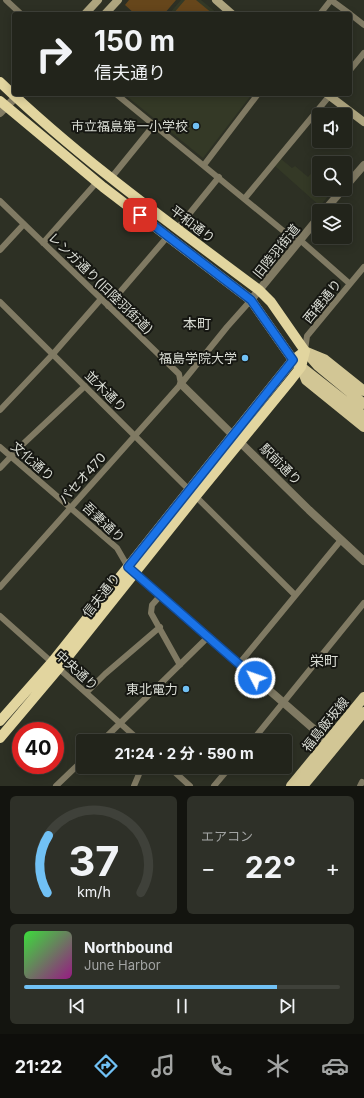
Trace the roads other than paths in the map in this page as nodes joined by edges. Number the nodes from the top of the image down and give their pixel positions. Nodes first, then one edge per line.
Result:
1 (6, 0) edge
2 (98, 0) edge
3 (118, 0) edge
4 (216, 0) edge
5 (331, 0) edge
6 (19, 12) edge
7 (87, 12) edge
8 (107, 12) edge
9 (230, 12) edge
10 (322, 12) edge
11 (347, 12) edge
12 (352, 15) edge
13 (364, 24) edge
14 (364, 53) edge
15 (352, 68) edge
16 (0, 82) edge
17 (12, 91) edge
18 (17, 96) edge
19 (19, 96) edge
20 (118, 96) edge
21 (256, 96) edge
22 (328, 96) edge
23 (330, 96) edge
24 (2, 107) edge
25 (364, 122) edge
26 (154, 125) junction
27 (204, 165) junction
28 (364, 165) edge
29 (219, 177) junction
30 (111, 178) junction
31 (352, 179) edge
32 (97, 182) junction
33 (337, 196) edge
34 (245, 198) junction
35 (0, 200) edge
36 (330, 204) edge
37 (24, 224) junction
38 (312, 226) edge
39 (177, 229) junction
40 (168, 236) junction
41 (43, 242) junction
42 (299, 242) junction
43 (0, 250) edge
44 (363, 270) edge
45 (350, 284) junction
46 (259, 290) junction
47 (101, 300) junction
48 (251, 300) junction
49 (0, 302) edge
50 (108, 306) junction
51 (305, 352) junction
52 (53, 354) junction
53 (297, 363) junction
54 (181, 384) junction
55 (85, 386) junction
56 (364, 391) edge
57 (364, 404) edge
58 (0, 410) edge
59 (364, 416) edge
60 (364, 427) edge
61 (135, 436) junction
62 (237, 438) junction
63 (0, 447) edge
64 (11, 456) junction
65 (0, 468) edge
66 (193, 493) junction
67 (71, 508) junction
68 (341, 540) junction
69 (364, 561) edge
70 (131, 570) junction
71 (0, 588) edge
72 (296, 595) junction
73 (160, 596) junction
74 (364, 603) edge
75 (0, 616) edge
76 (160, 627) junction
77 (208, 637) junction
78 (180, 664) junction
79 (239, 664) junction
80 (56, 665) junction
81 (86, 693) junction
82 (364, 697) edge
83 (283, 703) junction
84 (364, 712) edge
85 (0, 722) edge
86 (120, 723) junction
87 (109, 734) edge
88 (132, 734) edge
89 (258, 734) edge
90 (0, 738) edge
91 (331, 744) junction
92 (76, 767) edge
93 (139, 774) edge
94 (177, 774) edge
95 (224, 774) edge
96 (56, 786) edge
97 (134, 786) edge
98 (190, 786) edge
99 (214, 786) edge
100 (291, 786) edge
101 (303, 786) edge

1 - 6 street
2 - 7 main road
3 - 8 main road
4 - 9 main road
5 - 10 street
5 - 11 street
12 - 13 street
14 - 15 street
16 - 17 highway, 平和通り
18 - 24 street
19 - 30 highway, 平和通り
20 - 26 street
21 - 27 street
22 - 34 street
23 - 25 main road
24 - 32 highway, 平和通り
26 - 27 street
26 - 30 street
27 - 29 street
28 - 31 street
29 - 34 street
29 - 39 street
30 - 39 highway, 平和通り
32 - 40 highway, 平和通り
32 - 41 street
33 - 36 street
34 - 42 street
35 - 37 street, レンガ通り(旧陸羽街道)
37 - 41 street, レンガ通り(旧陸羽街道)
37 - 43 street
38 - 42 street, 旧陸羽街道
39 - 46 highway, 平和通り
40 - 48 highway, 平和通り
40 - 50 street
41 - 47 street, レンガ通り(旧陸羽街道)
42 - 45 street
42 - 46 street, 旧陸羽街道
44 - 45 street, 西裡通り
45 - 51 street, 西裡通り
46 - 48 street, 旧陸羽街道
46 - 51 highway, 平和通り
47 - 50 street, レンガ通り(旧陸羽街道)
47 - 52 street
48 - 53 highway, 平和通り
48 - 54 street, パセオ470
49 - 52 street, 並木通り
50 - 54 street, レンガ通り(旧陸羽街道)
51 - 53 highway, 信夫通り
51 - 56 main road
51 - 57 main road
52 - 55 street, 並木通り
52 - 58 street
53 - 59 main road
53 - 60 main road
53 - 62 highway, 信夫通り
54 - 61 street, パセオ470
54 - 62 street, 駅前通り
55 - 61 street, 並木通り
55 - 64 street
61 - 66 street, 並木通り
61 - 67 street, パセオ470
62 - 66 highway, 信夫通り
62 - 68 street, 駅前通り
63 - 64 street, 文化通り
64 - 65 street
64 - 67 street, 文化通り
66 - 70 highway, 信夫通り
66 - 72 street, 並木通り
67 - 70 street, 吾妻通り
67 - 71 street, パセオ470
68 - 69 street, 駅前通り
68 - 72 street
70 - 73 street, 吾妻通り
70 - 80 highway, 信夫通り
72 - 79 street
73 - 76 street
73 - 77 street, 吾妻通り
74 - 83 street
75 - 80 street, 中央通り
76 - 78 street
76 - 81 street
77 - 78 street
77 - 79 street, 吾妻通り
78 - 86 street
79 - 83 street, 吾妻通り
80 - 81 street, 中央通り
80 - 85 highway, 信夫通り
80 - 90 highway, 信夫通り
81 - 86 street, 中央通り
82 - 91 main road, 福島飯坂線
83 - 89 street
83 - 91 street, 吾妻通り
84 - 91 main road, 福島飯坂線
86 - 87 street
86 - 88 street, 中央通り
91 - 100 main road, 福島飯坂線
91 - 101 main road, 福島飯坂線
92 - 96 street
93 - 97 street
94 - 98 street
95 - 99 street

